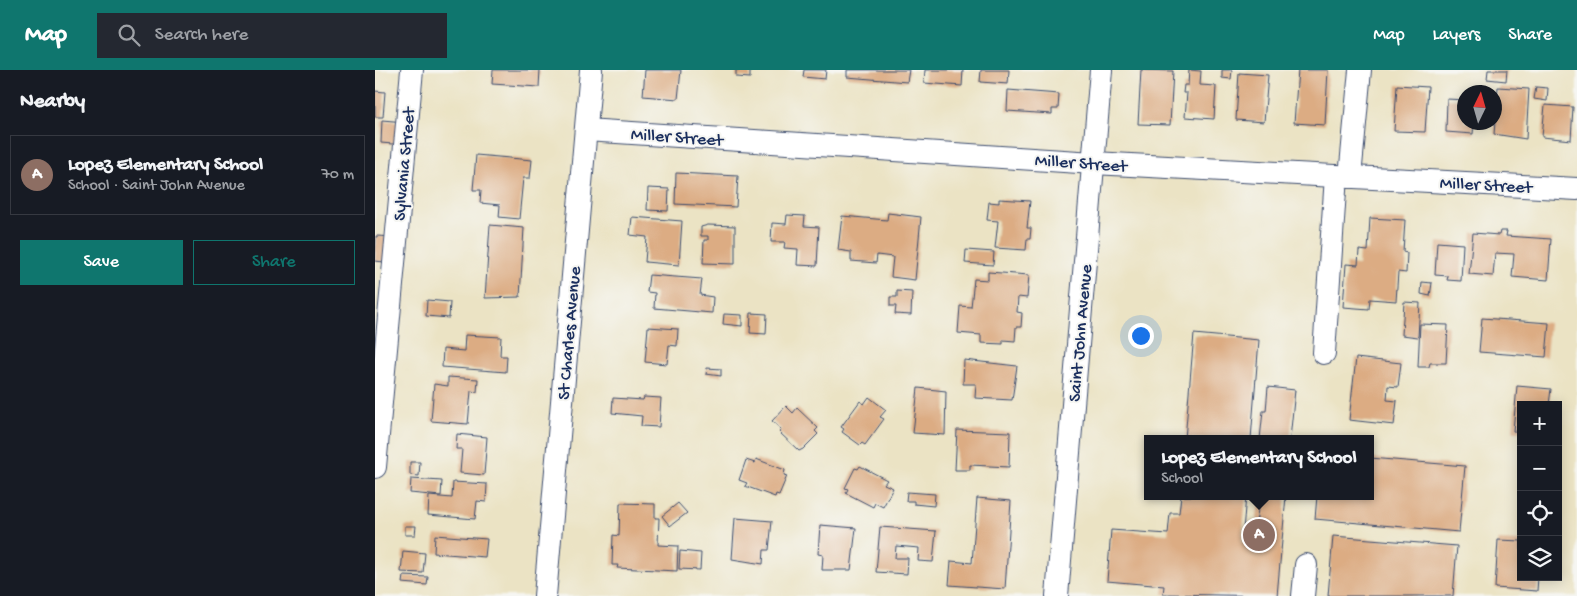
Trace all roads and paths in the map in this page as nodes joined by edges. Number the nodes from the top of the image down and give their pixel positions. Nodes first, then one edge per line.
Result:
1 (412, 70) edge
2 (591, 70) edge
3 (1101, 70) edge
4 (1360, 70) edge
5 (586, 130) junction
6 (1094, 163) junction
7 (1343, 177) junction
8 (1577, 189) edge
9 (1324, 353) dead end
10 (375, 467) edge
11 (1306, 565) dead end
12 (545, 596) edge
13 (1057, 596) edge
14 (1303, 596) edge

1 - 10 street, Sylvania Street
2 - 5 street, St Charles Avenue
3 - 6 street, Saint John Avenue
4 - 7 street
5 - 6 street, Miller Street
5 - 12 street, St Charles Avenue
6 - 7 street, Miller Street
6 - 13 street, Saint John Avenue
7 - 8 street, Miller Street
7 - 9 street
11 - 14 street

